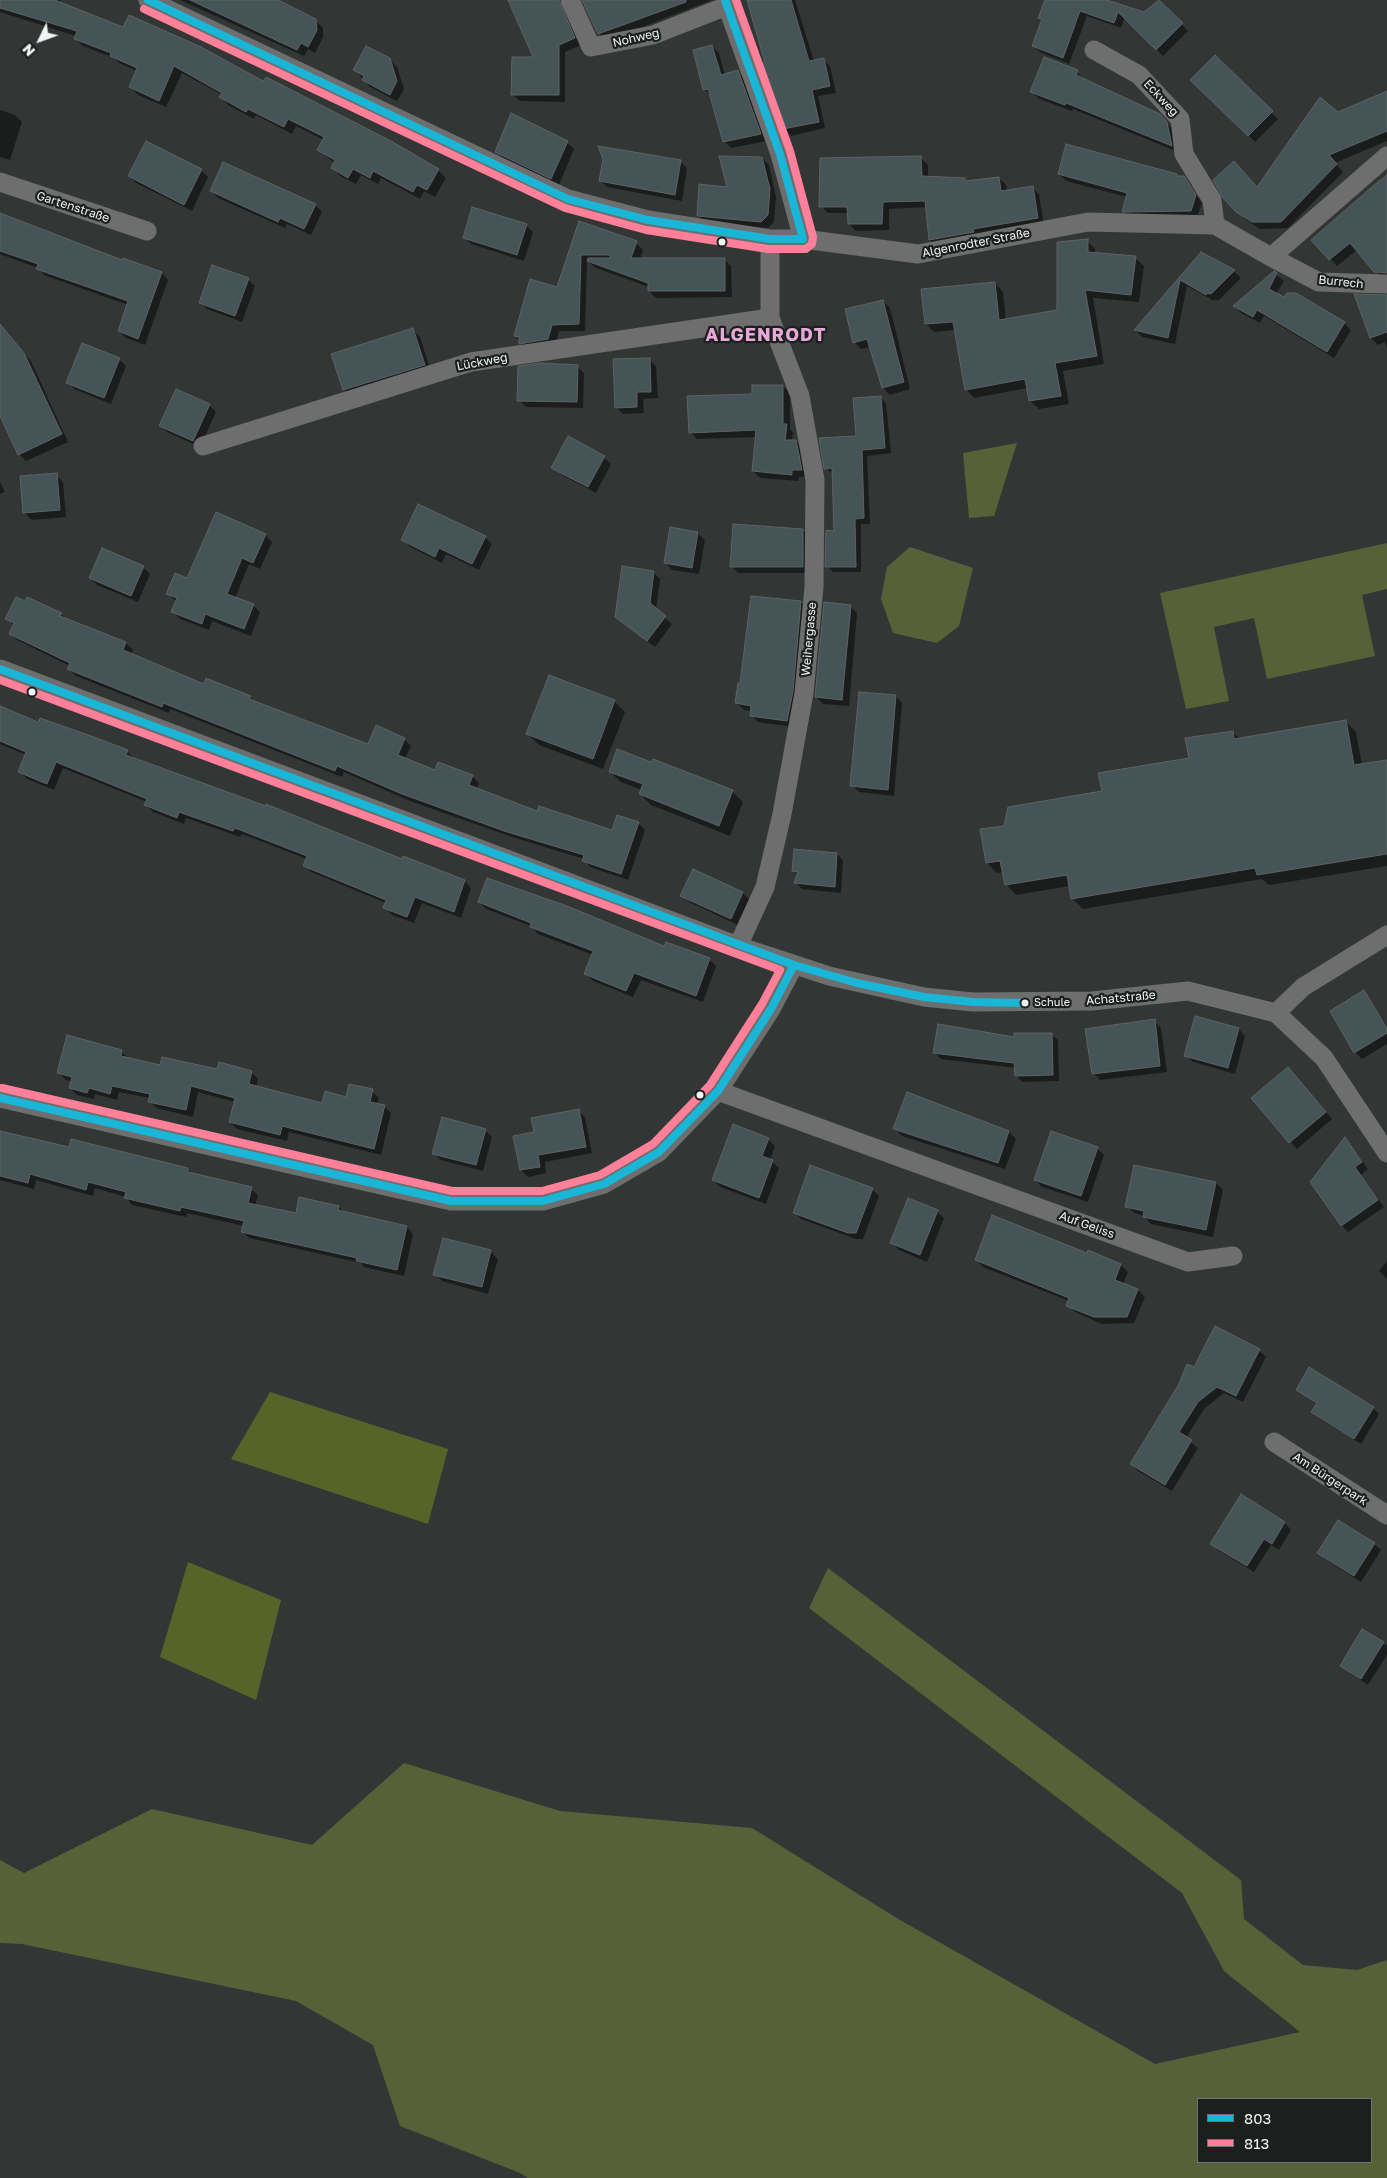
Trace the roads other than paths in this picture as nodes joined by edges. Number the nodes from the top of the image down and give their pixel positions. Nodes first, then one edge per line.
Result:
1 (148, 0) edge
2 (570, 0) edge
3 (726, 3) edge
4 (1094, 50) dead end
5 (1387, 156) edge
6 (0, 182) edge
7 (1215, 225) junction
8 (147, 231) dead end
9 (770, 239) junction
10 (803, 239) junction
11 (1270, 257) junction
12 (1387, 284) edge
13 (770, 318) junction
14 (203, 446) dead end
15 (0, 669) edge
16 (1387, 935) edge
17 (738, 946) junction
18 (794, 965) junction
19 (1276, 1013) junction
20 (718, 1091) junction
21 (0, 1098) edge
22 (1387, 1153) edge
23 (1233, 1256) dead end
24 (1274, 1442) dead end
25 (1387, 1515) edge

1 - 9 street, Algenrodter Straße
2 - 3 street, Nohweg
3 - 10 street, Nohweg
4 - 7 street, Eckweg
5 - 11 street
6 - 8 street, Gartenstraße
7 - 10 street, Algenrodter Straße
7 - 11 street, Algenrodter Straße
9 - 10 street, Algenrodter Straße
9 - 13 street, Weihergasse
11 - 12 street, Burrech
13 - 14 street, Lückweg
13 - 17 street, Weihergasse
15 - 17 street, Achatstraße
16 - 19 street
17 - 18 street, Achatstraße
18 - 19 street, Achatstraße
18 - 20 street
19 - 22 street, Achatstraße
20 - 21 street
20 - 23 street, Auf Geliss
24 - 25 street, Am Bürgerpark

